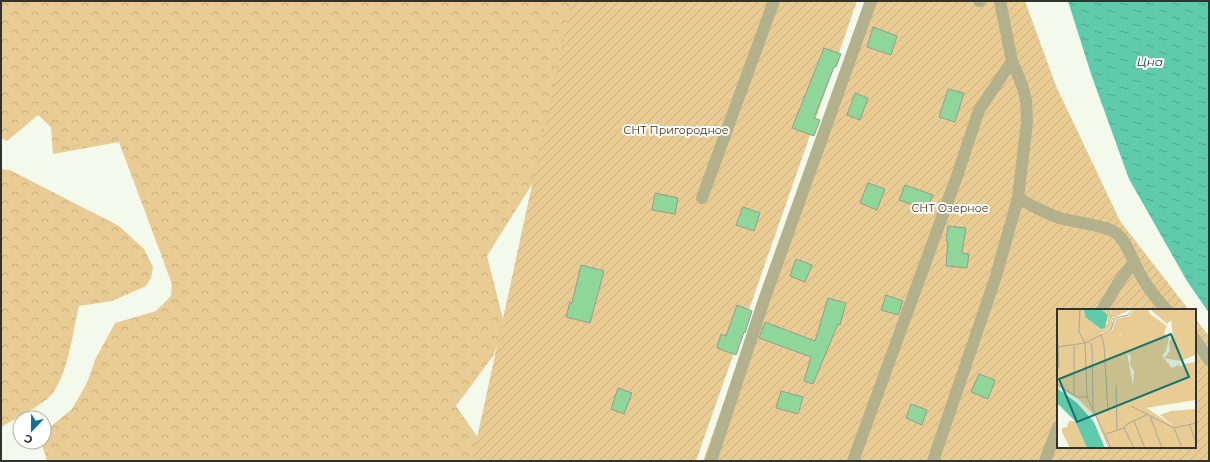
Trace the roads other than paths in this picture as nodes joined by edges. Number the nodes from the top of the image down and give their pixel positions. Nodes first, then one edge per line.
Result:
1 (774, 1) edge
2 (871, 1) edge
3 (1000, 1) edge
4 (1012, 60) junction
5 (702, 198) dead end
6 (1018, 198) junction
7 (1134, 262) junction
8 (1103, 309) edge
9 (1166, 309) edge
10 (1196, 340) edge
11 (1209, 360) edge
12 (1057, 430) edge
13 (711, 461) edge
14 (853, 461) edge
15 (933, 461) edge
16 (1045, 461) edge

1 - 5 lane
2 - 13 lane
3 - 4 lane
4 - 6 lane
4 - 14 lane
6 - 7 lane
6 - 15 lane
7 - 8 lane
7 - 9 lane
10 - 11 lane
12 - 16 lane

